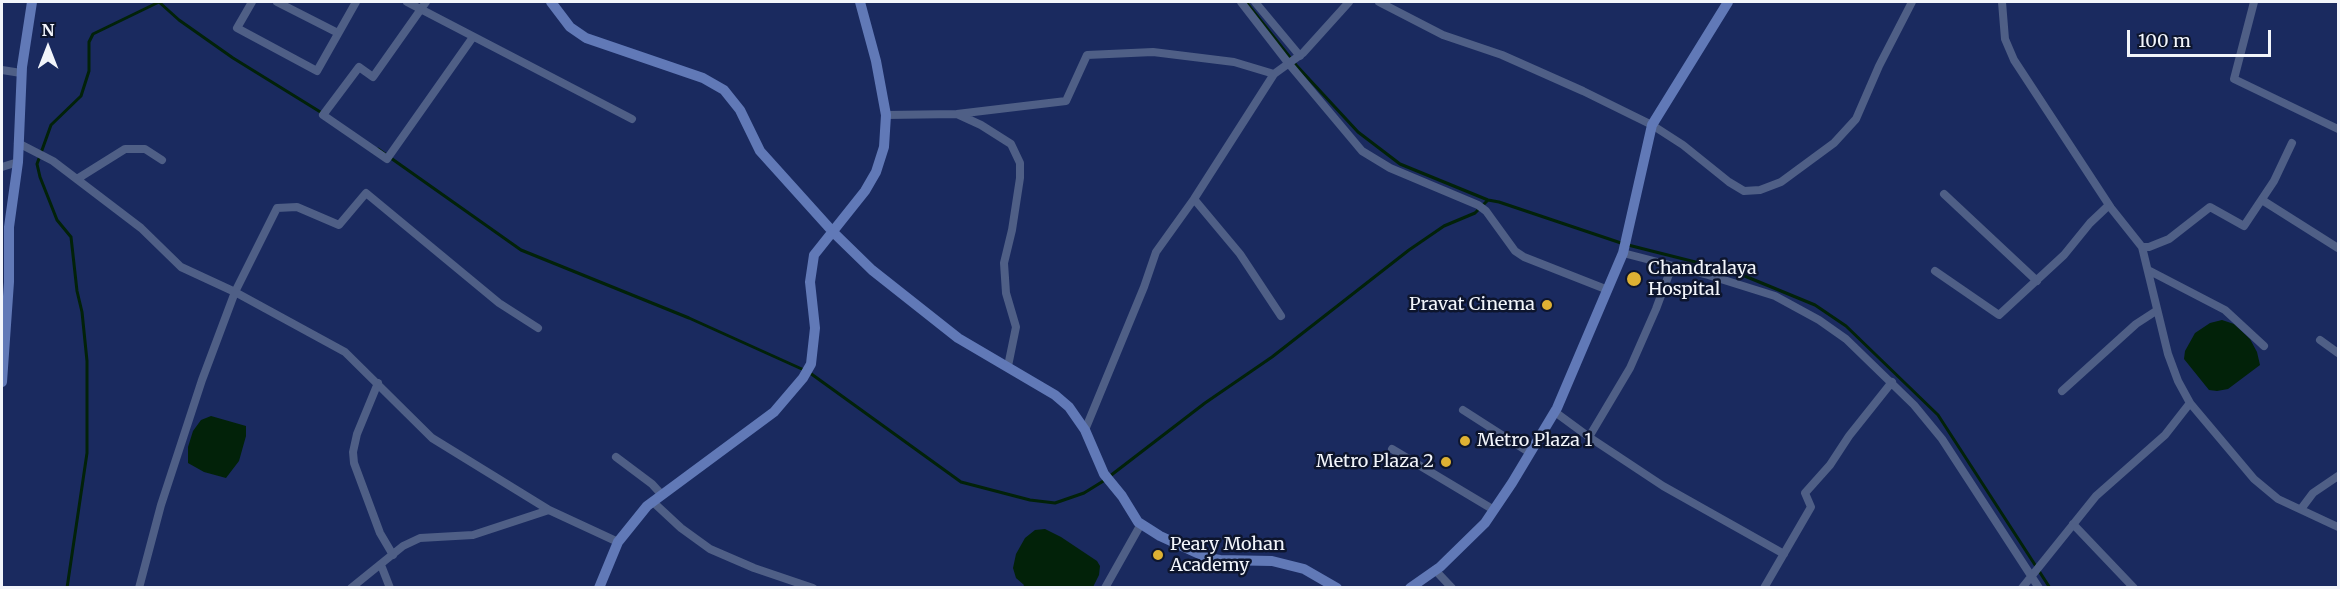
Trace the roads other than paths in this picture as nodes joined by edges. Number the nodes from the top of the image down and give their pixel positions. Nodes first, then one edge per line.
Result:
1 (32, 2) edge
2 (252, 2) edge
3 (277, 2) edge
4 (356, 2) edge
5 (407, 2) edge
6 (551, 2) edge
7 (860, 2) edge
8 (1241, 2) edge
9 (1255, 2) edge
10 (1349, 2) edge
11 (1379, 2) edge
12 (1728, 2) edge
13 (1912, 2) edge
14 (2002, 2) edge
15 (2254, 2) edge
16 (423, 5) edge
17 (338, 33) junction
18 (473, 37) junction
19 (1300, 56) junction
20 (1288, 64) junction
21 (2, 70) edge
22 (21, 73) junction
23 (1274, 74) junction
24 (957, 114) junction
25 (886, 115) junction
26 (633, 120) dead end
27 (1652, 125) junction
28 (2338, 129) edge
29 (18, 143) junction
30 (2292, 143) dead end
31 (162, 160) dead end
32 (18, 162) junction
33 (2, 167) edge
34 (77, 179) junction
35 (1944, 194) dead end
36 (1194, 199) junction
37 (2262, 200) junction
38 (2109, 205) junction
39 (833, 232) junction
40 (2142, 247) junction
41 (2338, 248) edge
42 (1624, 250) junction
43 (1672, 266) junction
44 (2148, 270) junction
45 (1935, 271) dead end
46 (2037, 281) junction
47 (5, 286) edge
48 (1608, 290) junction
49 (235, 292) junction
50 (2156, 311) junction
51 (1281, 316) dead end
52 (538, 328) dead end
53 (2320, 340) dead end
54 (2264, 346) dead end
55 (2338, 353) edge
56 (1008, 366) junction
57 (2, 382) edge
58 (1892, 382) junction
59 (378, 383) junction
60 (2062, 391) dead end
61 (2190, 403) junction
62 (1463, 410) dead end
63 (1555, 412) junction
64 (1085, 430) junction
65 (1589, 437) junction
66 (1392, 449) dead end
67 (1530, 453) junction
68 (616, 457) dead end
69 (2338, 476) edge
70 (658, 499) junction
71 (2301, 509) junction
72 (549, 510) junction
73 (1494, 510) junction
74 (1141, 524) junction
75 (2073, 525) junction
76 (2338, 527) edge
77 (618, 542) junction
78 (1784, 554) junction
79 (393, 555) junction
80 (381, 565) junction
81 (1435, 570) junction
82 (2032, 575) junction
83 (1417, 586) edge
84 (139, 588) edge
85 (351, 588) edge
86 (390, 588) edge
87 (599, 588) edge
88 (813, 588) edge
89 (1105, 588) edge
90 (1337, 588) edge
91 (1452, 588) edge
92 (1764, 588) edge
93 (2022, 588) edge
94 (2039, 588) edge
95 (2134, 588) edge

1 - 22 street
2 - 17 street
3 - 17 street
4 - 17 street
5 - 16 street
6 - 39 street
7 - 25 street
8 - 20 street
9 - 19 street
10 - 19 street
11 - 27 street
12 - 27 street
13 - 27 street
14 - 38 street
15 - 28 street
16 - 18 street
16 - 18 street
18 - 26 street
19 - 20 street
20 - 23 street
20 - 48 street
21 - 22 street
22 - 29 street
23 - 24 street
23 - 36 street
24 - 25 street
24 - 56 street
25 - 39 street
27 - 42 street
29 - 32 street
29 - 34 street
30 - 37 street
31 - 34 street
32 - 33 street
32 - 47 street
34 - 49 street
35 - 46 street
36 - 51 street
36 - 64 street
37 - 40 street
37 - 41 street
38 - 40 street
38 - 46 street
39 - 56 street
39 - 70 street
40 - 44 street
42 - 43 street
42 - 48 street
43 - 58 street
43 - 65 street
44 - 50 street
44 - 54 street
45 - 46 street
47 - 57 street
48 - 63 street
49 - 52 street
49 - 59 street
49 - 84 street
50 - 60 street
50 - 61 street
53 - 55 street
56 - 64 street
58 - 78 street
58 - 82 street
59 - 72 street
59 - 79 street
61 - 71 street
61 - 75 street
62 - 67 street
63 - 65 street
63 - 67 street
64 - 74 street
65 - 78 street
66 - 73 street
67 - 73 street
68 - 70 street
69 - 71 street
70 - 77 street
70 - 88 street
71 - 76 street
72 - 77 street
72 - 79 street
73 - 81 street
74 - 89 street
74 - 90 street
75 - 82 street
75 - 95 street
77 - 87 street
78 - 92 street
79 - 80 street
80 - 85 street
80 - 86 street
81 - 83 street
81 - 91 street
82 - 93 street
82 - 94 street

